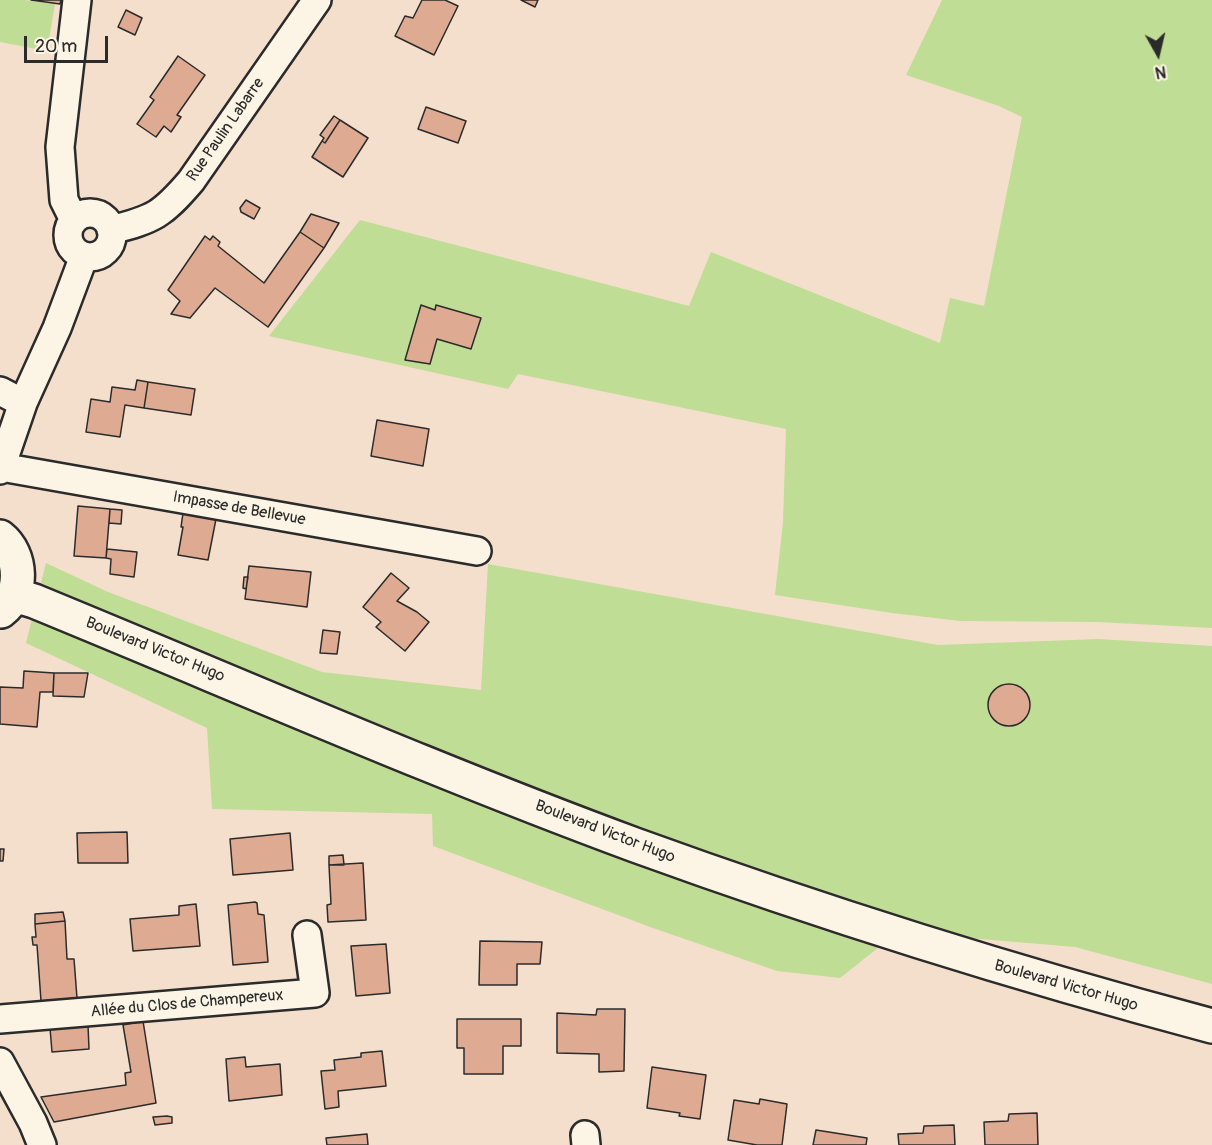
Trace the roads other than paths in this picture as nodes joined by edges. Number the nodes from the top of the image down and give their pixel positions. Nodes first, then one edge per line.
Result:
1 (77, 0) edge
2 (317, 0) edge
3 (74, 220) junction
4 (111, 230) junction
5 (84, 256) junction
6 (11, 397) edge
7 (0, 468) edge
8 (0, 537) edge
9 (477, 551) dead end
10 (7, 603) edge
11 (307, 935) dead end
12 (0, 1019) edge
13 (1212, 1026) edge
14 (0, 1062) edge
15 (42, 1145) edge

1 - 3 street
2 - 4 street, Rue Paulin Labarre
3 - 4 street
3 - 5 street
4 - 5 street
5 - 6 street
6 - 7 street
7 - 9 street, Impasse de Bellevue
8 - 10 main road
10 - 13 main road, Boulevard Victor Hugo
11 - 12 street, Allée du Clos de Champereux
14 - 15 street

